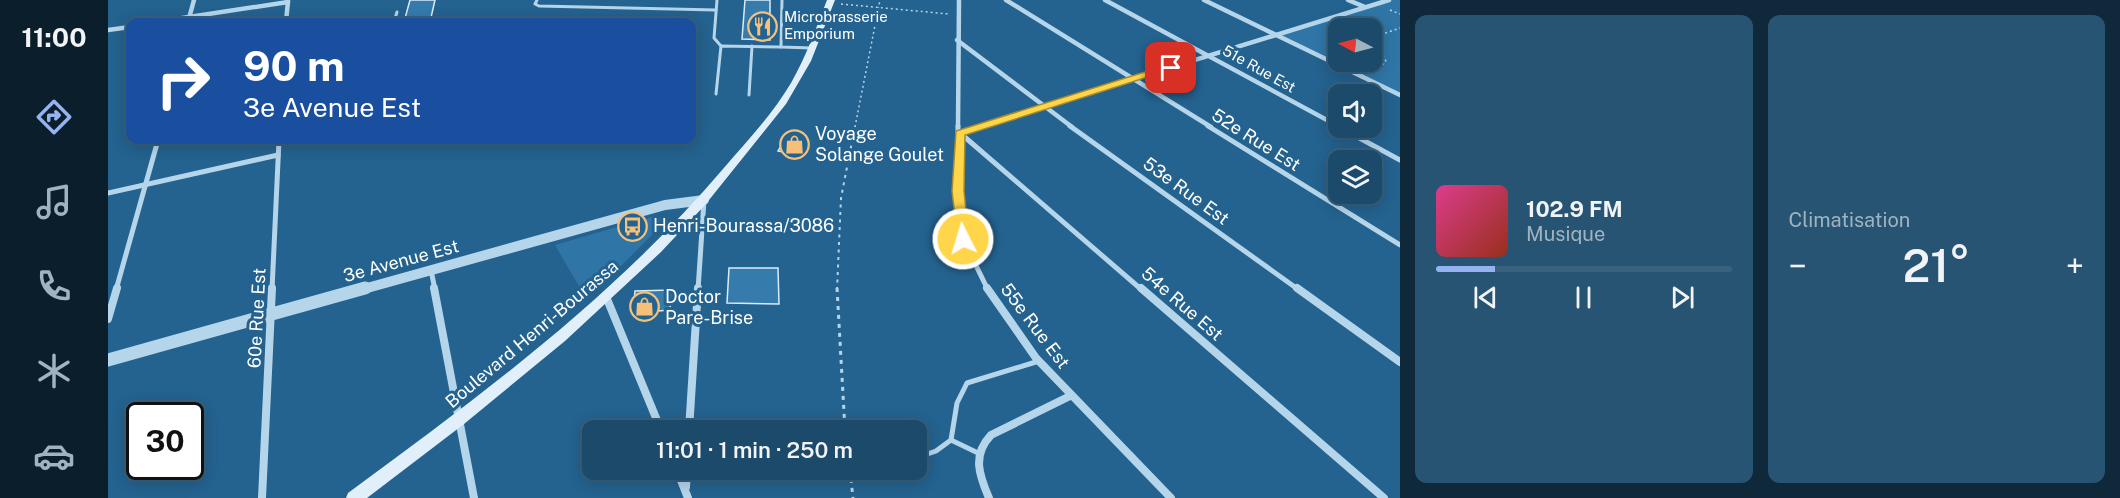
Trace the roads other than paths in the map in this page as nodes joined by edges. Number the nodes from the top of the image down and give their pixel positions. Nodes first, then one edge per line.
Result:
1 (194, 0) edge
2 (537, 0) edge
3 (717, 0) edge
4 (782, 0) edge
5 (959, 0) edge
6 (1006, 0) edge
7 (1105, 0) edge
8 (1204, 0) edge
9 (1348, 0) edge
10 (1389, 0) edge
11 (288, 1) edge
12 (830, 1) edge
13 (1365, 7) junction
14 (716, 10) junction
15 (397, 12) dead end
16 (189, 18) edge
17 (199, 18) edge
18 (286, 18) edge
19 (395, 18) edge
20 (126, 28) edge
21 (108, 30) edge
22 (1277, 35) junction
23 (957, 40) junction
24 (721, 46) junction
25 (752, 46) junction
26 (781, 46) junction
27 (812, 48) junction
28 (1209, 56) junction
29 (1132, 79) junction
30 (716, 94) dead end
31 (749, 95) dead end
32 (1400, 95) edge
33 (1044, 107) junction
34 (1328, 120) edge
35 (960, 133) junction
36 (1360, 138) edge
37 (157, 144) edge
38 (279, 144) edge
39 (278, 155) junction
40 (1400, 160) edge
41 (147, 185) junction
42 (108, 193) edge
43 (704, 200) junction
44 (1400, 245) edge
45 (431, 270) junction
46 (607, 299) junction
47 (272, 314) junction
48 (108, 318) edge
49 (108, 360) edge
50 (1039, 361) junction
51 (1400, 362) edge
52 (1070, 396) junction
53 (460, 420) junction
54 (657, 420) edge
55 (690, 420) edge
56 (951, 440) junction
57 (978, 453) junction
58 (927, 454) edge
59 (681, 480) edge
60 (687, 494) edge
61 (262, 498) edge
62 (354, 498) edge
63 (474, 498) edge
64 (988, 498) edge
65 (1171, 498) edge
66 (1384, 498) edge

1 - 16 street
2 - 14 lane
3 - 14 lane
4 - 26 lane
5 - 23 street, 55e Rue Est
6 - 29 street, 52e Rue Est
7 - 28 street, 51e Rue Est
8 - 22 street
9 - 13 street
10 - 13 street
11 - 17 street
11 - 18 street
12 - 27 main road, Boulevard Henri-Bourassa
13 - 22 street
14 - 24 lane
15 - 19 lane
20 - 21 street
22 - 28 street
22 - 32 street
23 - 33 street, 53e Rue Est
23 - 35 street, 55e Rue Est
24 - 25 lane
24 - 30 lane
25 - 26 lane
25 - 31 lane
26 - 27 lane
27 - 43 main road, Boulevard Henri-Bourassa
28 - 29 street
28 - 34 street, 51e Rue Est
29 - 33 street
29 - 44 street, 52e Rue Est
33 - 35 street
33 - 51 street, 53e Rue Est
35 - 50 street, 55e Rue Est
35 - 66 street, 54e Rue Est
36 - 40 street, 51e Rue Est
37 - 41 street
38 - 39 street, 60e Rue Est
39 - 41 street
39 - 47 street, 60e Rue Est
41 - 42 street
41 - 48 street
43 - 45 street, 3e Avenue Est
43 - 46 main road, Boulevard Henri-Bourassa
43 - 55 street
45 - 47 street, 3e Avenue Est
45 - 53 street
46 - 53 main road, Boulevard Henri-Bourassa
46 - 54 street
47 - 49 street, 3e Avenue Est
47 - 61 street, 60e Rue Est
50 - 52 street, 55e Rue Est
50 - 56 lane
52 - 57 street
52 - 65 street, 55e Rue Est
53 - 62 main road, Boulevard Henri-Bourassa
53 - 63 street
56 - 57 lane
56 - 58 lane
57 - 64 street
59 - 60 street

